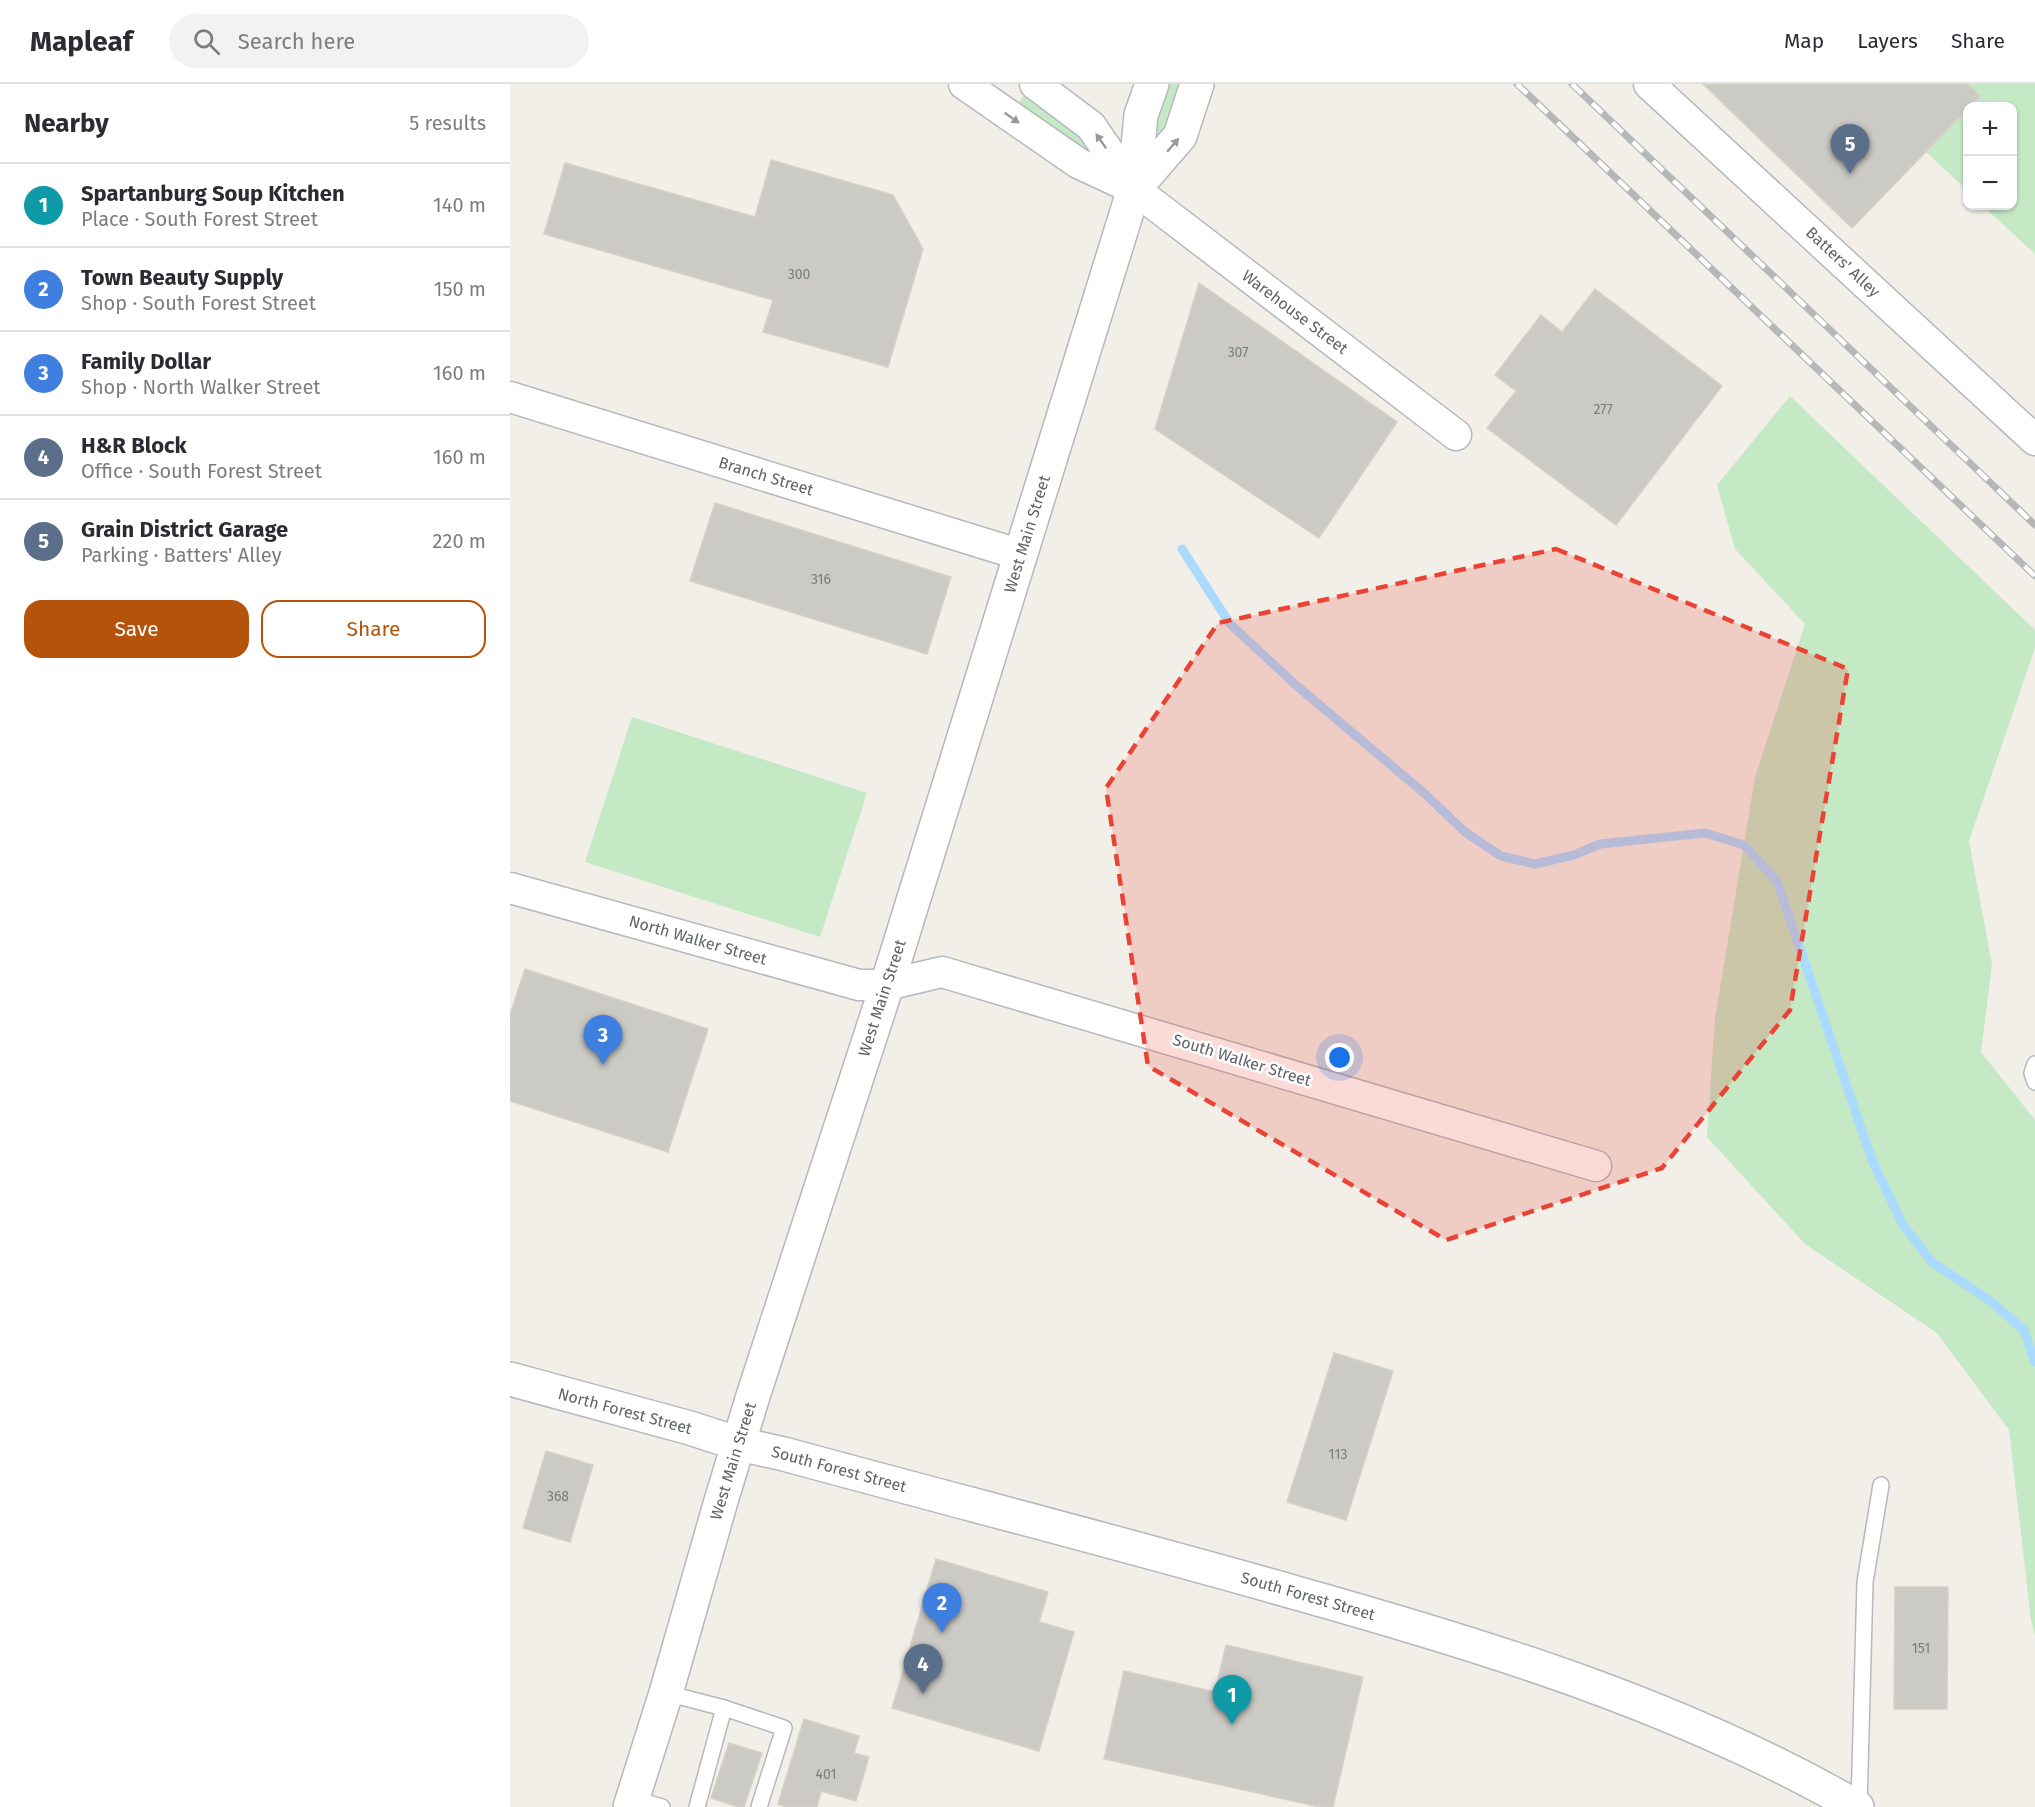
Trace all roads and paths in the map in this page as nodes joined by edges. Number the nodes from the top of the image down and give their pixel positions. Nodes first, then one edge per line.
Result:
1 (964, 84) edge
2 (1035, 84) edge
3 (1152, 84) edge
4 (1197, 84) edge
5 (1649, 84) edge
6 (1134, 189) junction
7 (510, 397) edge
8 (1456, 435) dead end
9 (2035, 440) edge
10 (1021, 555) junction
11 (510, 888) edge
12 (887, 985) junction
13 (2035, 1064) edge
14 (2035, 1082) edge
15 (1596, 1166) dead end
16 (510, 1379) edge
17 (739, 1444) junction
18 (1881, 1485) dead end
19 (666, 1693) junction
20 (724, 1708) junction
21 (641, 1804) edge
22 (697, 1807) edge
23 (759, 1807) edge
24 (1858, 1807) edge

1 -> 6 street
6 -> 2 street
3 - 6 street, West Main Street
6 -> 4 street, West Main Street
5 - 9 street, Batters' Alley
6 - 8 street, Warehouse Street
6 - 10 street, West Main Street
7 - 10 street, Branch Street
10 - 12 street, West Main Street
11 - 12 street, North Walker Street
12 - 15 street, South Walker Street
12 - 17 street, West Main Street
13 - 14 lane
16 - 17 street, North Forest Street
17 - 19 street, West Main Street
17 - 24 street, South Forest Street
18 - 24 lane
19 - 20 lane
19 - 21 street, West Main Street
20 - 22 lane
20 - 23 lane

